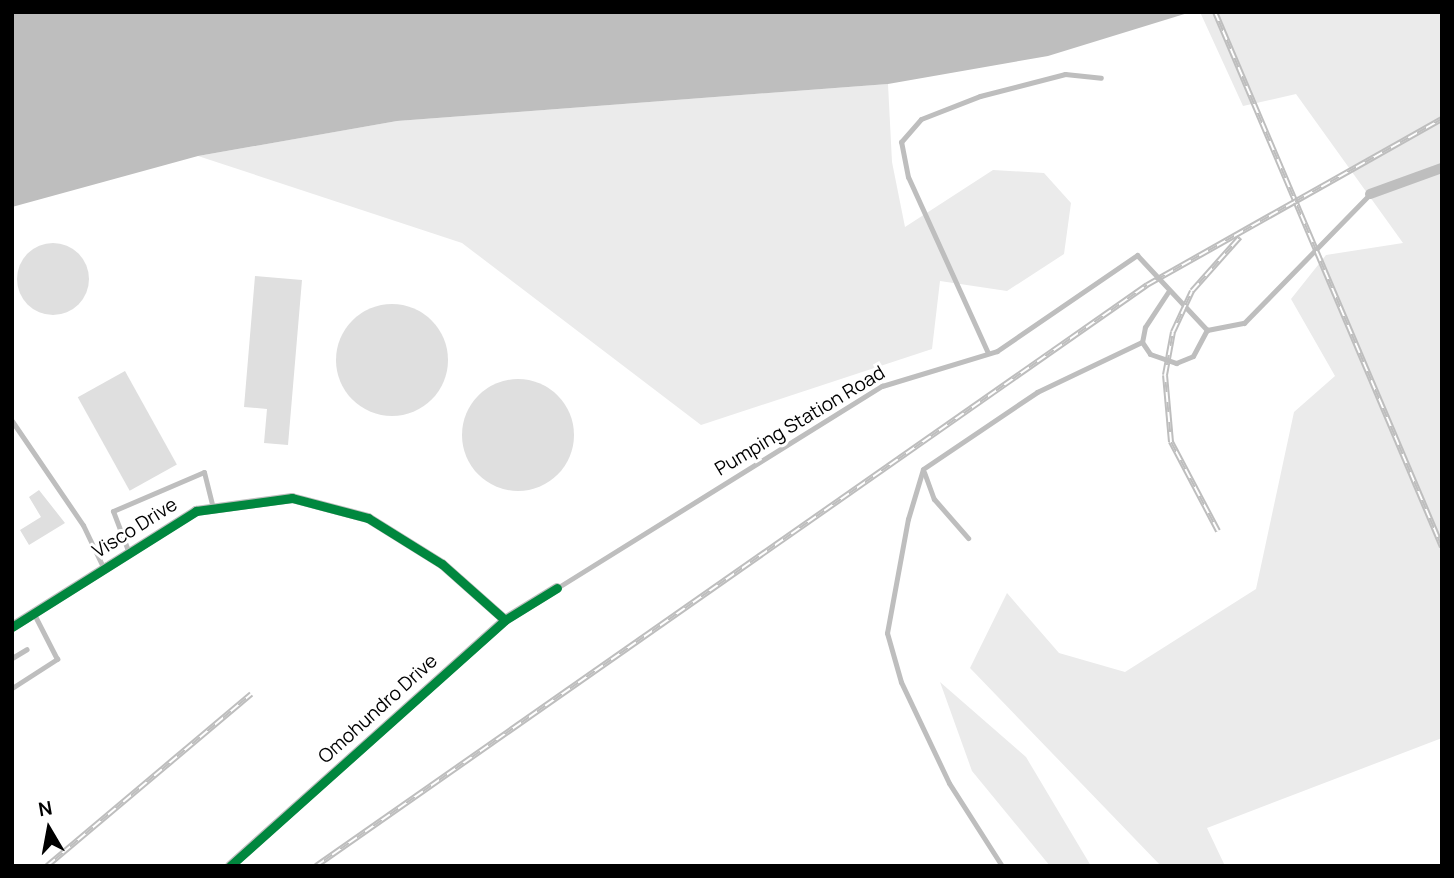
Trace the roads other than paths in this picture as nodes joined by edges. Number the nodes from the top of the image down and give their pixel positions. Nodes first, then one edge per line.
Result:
1 (1101, 78) dead end
2 (1442, 167) edge
3 (1370, 194) joint
4 (1168, 292) junction
5 (1207, 330) junction
6 (1143, 342) junction
7 (988, 353) junction
8 (12, 421) edge
9 (923, 469) junction
10 (213, 508) junction
11 (968, 538) dead end
12 (129, 553) junction
13 (104, 569) junction
14 (556, 588) joint
15 (34, 613) junction
16 (505, 620) junction
17 (12, 626) edge
18 (27, 649) dead end
19 (12, 658) edge
20 (12, 688) edge
21 (230, 866) edge
22 (1002, 866) edge

1 - 7 lane
2 - 3 street
3 - 5 lane
4 - 5 lane
4 - 6 lane
4 - 7 lane, Pumping Station Road
5 - 6 lane
6 - 9 lane
7 - 14 lane, Pumping Station Road
8 - 13 lane
9 - 11 lane
9 - 22 lane
10 - 12 street, Visco Drive
10 - 12 lane
10 - 16 street, Visco Drive
12 - 13 street, Visco Drive
13 - 15 street, Visco Drive
14 - 16 street, Omohundro Drive
15 - 17 street, Visco Drive
15 - 20 lane
16 - 21 street, Omohundro Drive
18 - 19 lane

